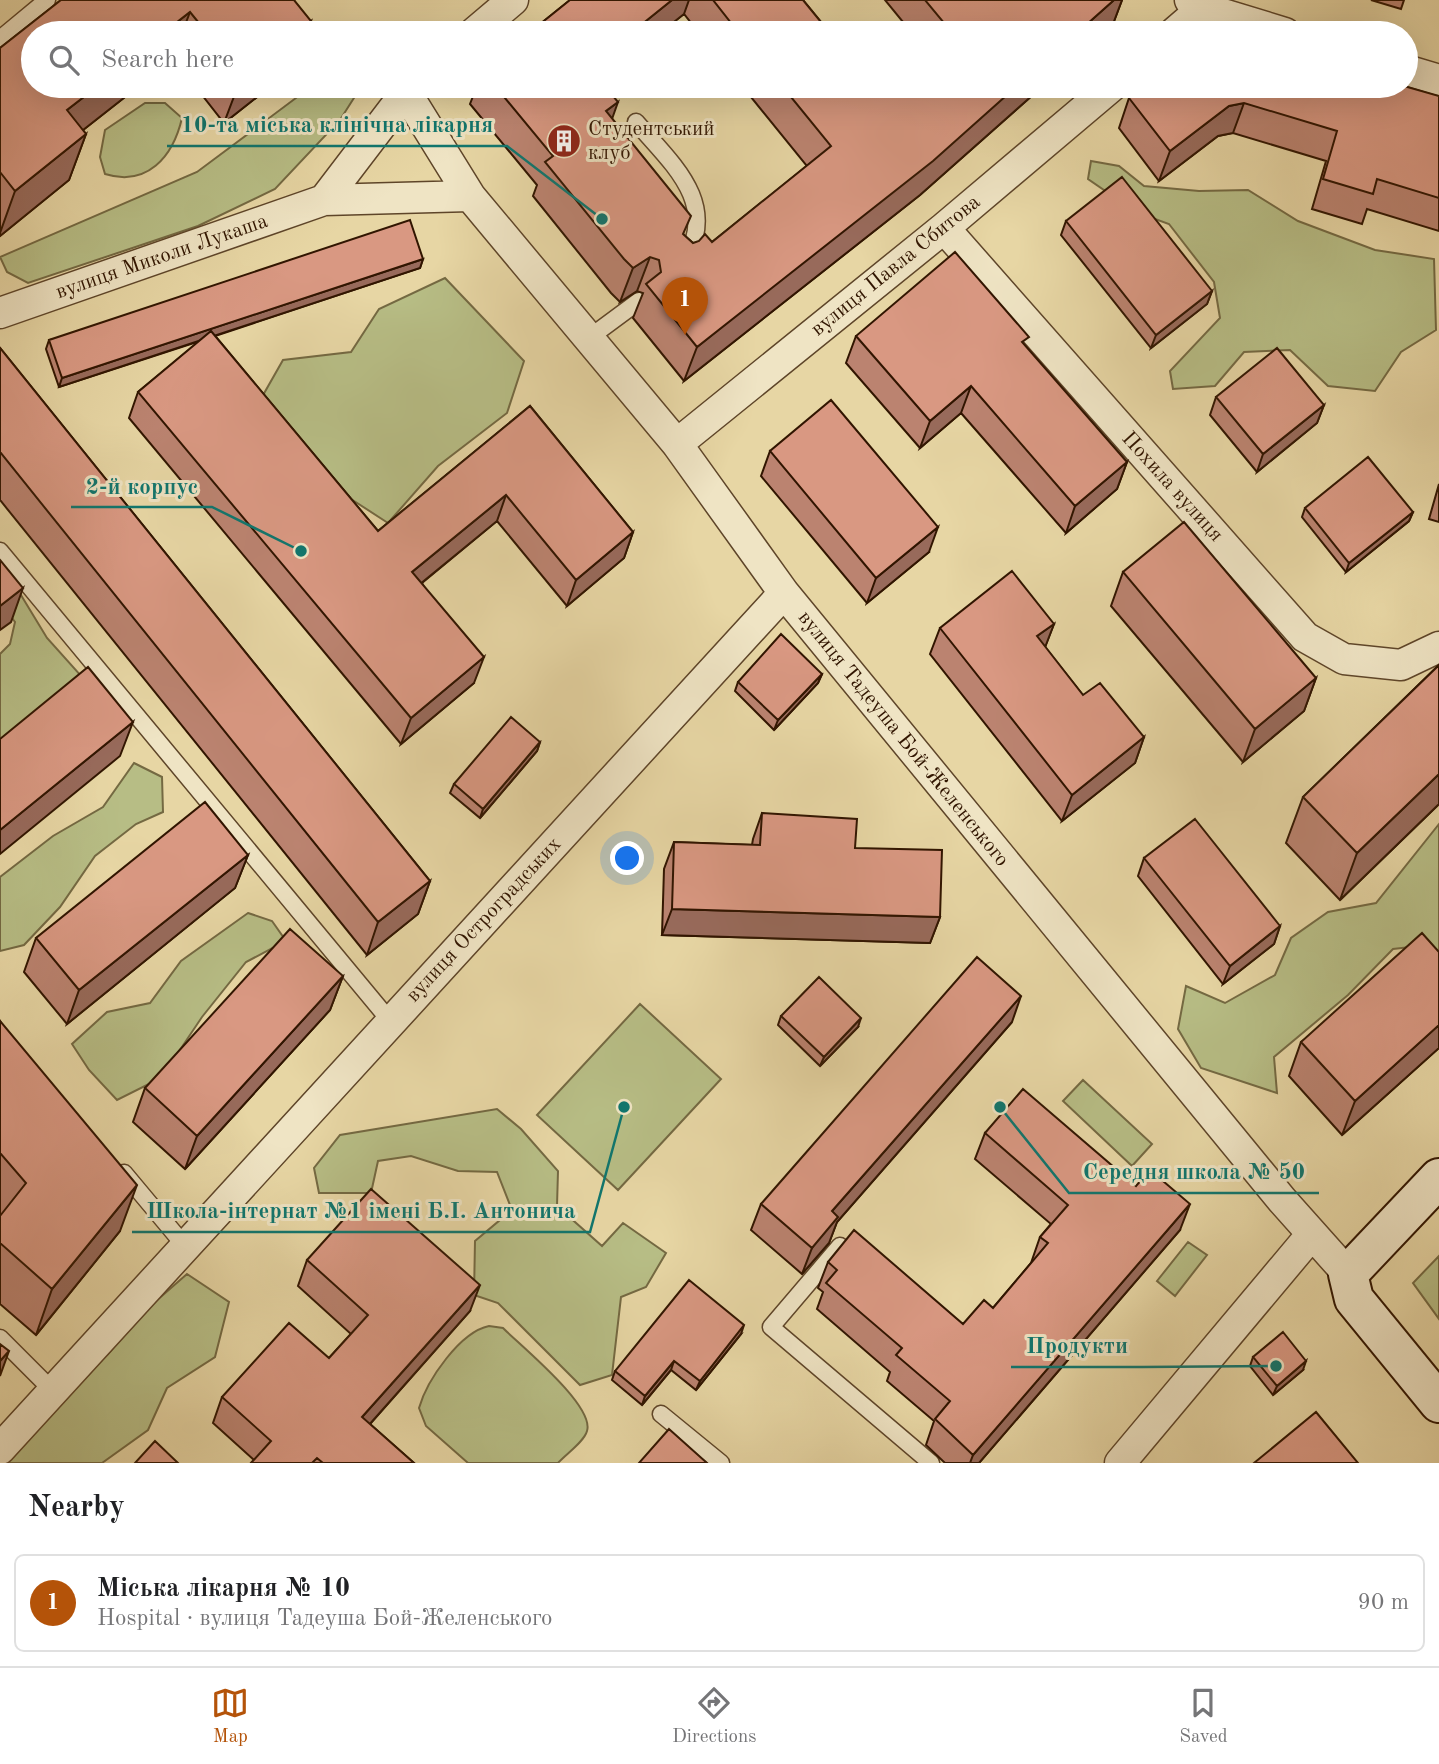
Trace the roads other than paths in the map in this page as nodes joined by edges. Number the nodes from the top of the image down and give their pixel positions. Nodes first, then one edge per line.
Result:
1 (47, 0) edge
2 (513, 0) edge
3 (1197, 4) edge
4 (22, 21) edge
5 (488, 21) edge
6 (1184, 21) edge
7 (1249, 21) edge
8 (21, 22) edge
9 (0, 39) edge
10 (1418, 74) edge
11 (1439, 80) edge
12 (400, 98) edge
13 (414, 98) edge
14 (1098, 98) edge
15 (636, 122) dead end
16 (470, 196) junction
17 (324, 200) junction
18 (944, 228) junction
19 (681, 267) edge
20 (639, 302) dead end
21 (5, 305) edge
22 (589, 338) junction
23 (677, 444) junction
24 (0, 551) edge
25 (783, 593) junction
26 (1439, 647) edge
27 (390, 1022) junction
28 (111, 1158) edge
29 (1439, 1178) edge
30 (1312, 1234) junction
31 (178, 1238) junction
32 (840, 1246) edge
33 (1348, 1274) junction
34 (0, 1338) edge
35 (53, 1391) junction
36 (1439, 1403) edge
37 (660, 1414) dead end
38 (0, 1449) edge
39 (721, 1463) edge
40 (931, 1463) edge
41 (1119, 1463) edge

1 - 4 lane
2 - 5 street
3 - 6 street
3 - 7 street
8 - 9 lane
10 - 11 street
12 - 17 street
13 - 16 street
14 - 18 street, вулиця Павла Сбитова
15 - 19 lane
16 - 17 street, вулиця Миколи Лукаша
16 - 22 street, вулиця Тадеуша Бой-Желенського
17 - 21 street, вулиця Миколи Лукаша
18 - 23 street, вулиця Павла Сбитова
18 - 26 street, Похила вулиця
20 - 22 lane
22 - 23 street, вулиця Тадеуша Бой-Желенського
23 - 25 street, вулиця Тадеуша Бой-Желенського
24 - 27 lane
25 - 27 street, вулиця Остроградських
25 - 30 street, вулиця Тадеуша Бой-Желенського
27 - 31 street, вулиця Остроградських
28 - 31 lane
29 - 33 main road
30 - 33 street, вулиця Тадеуша Бой-Желенського
30 - 41 street
31 - 35 street, вулиця Остроградських
32 - 40 lane
33 - 36 main road
34 - 35 lane
35 - 38 street, вулиця Остроградських
37 - 39 lane

